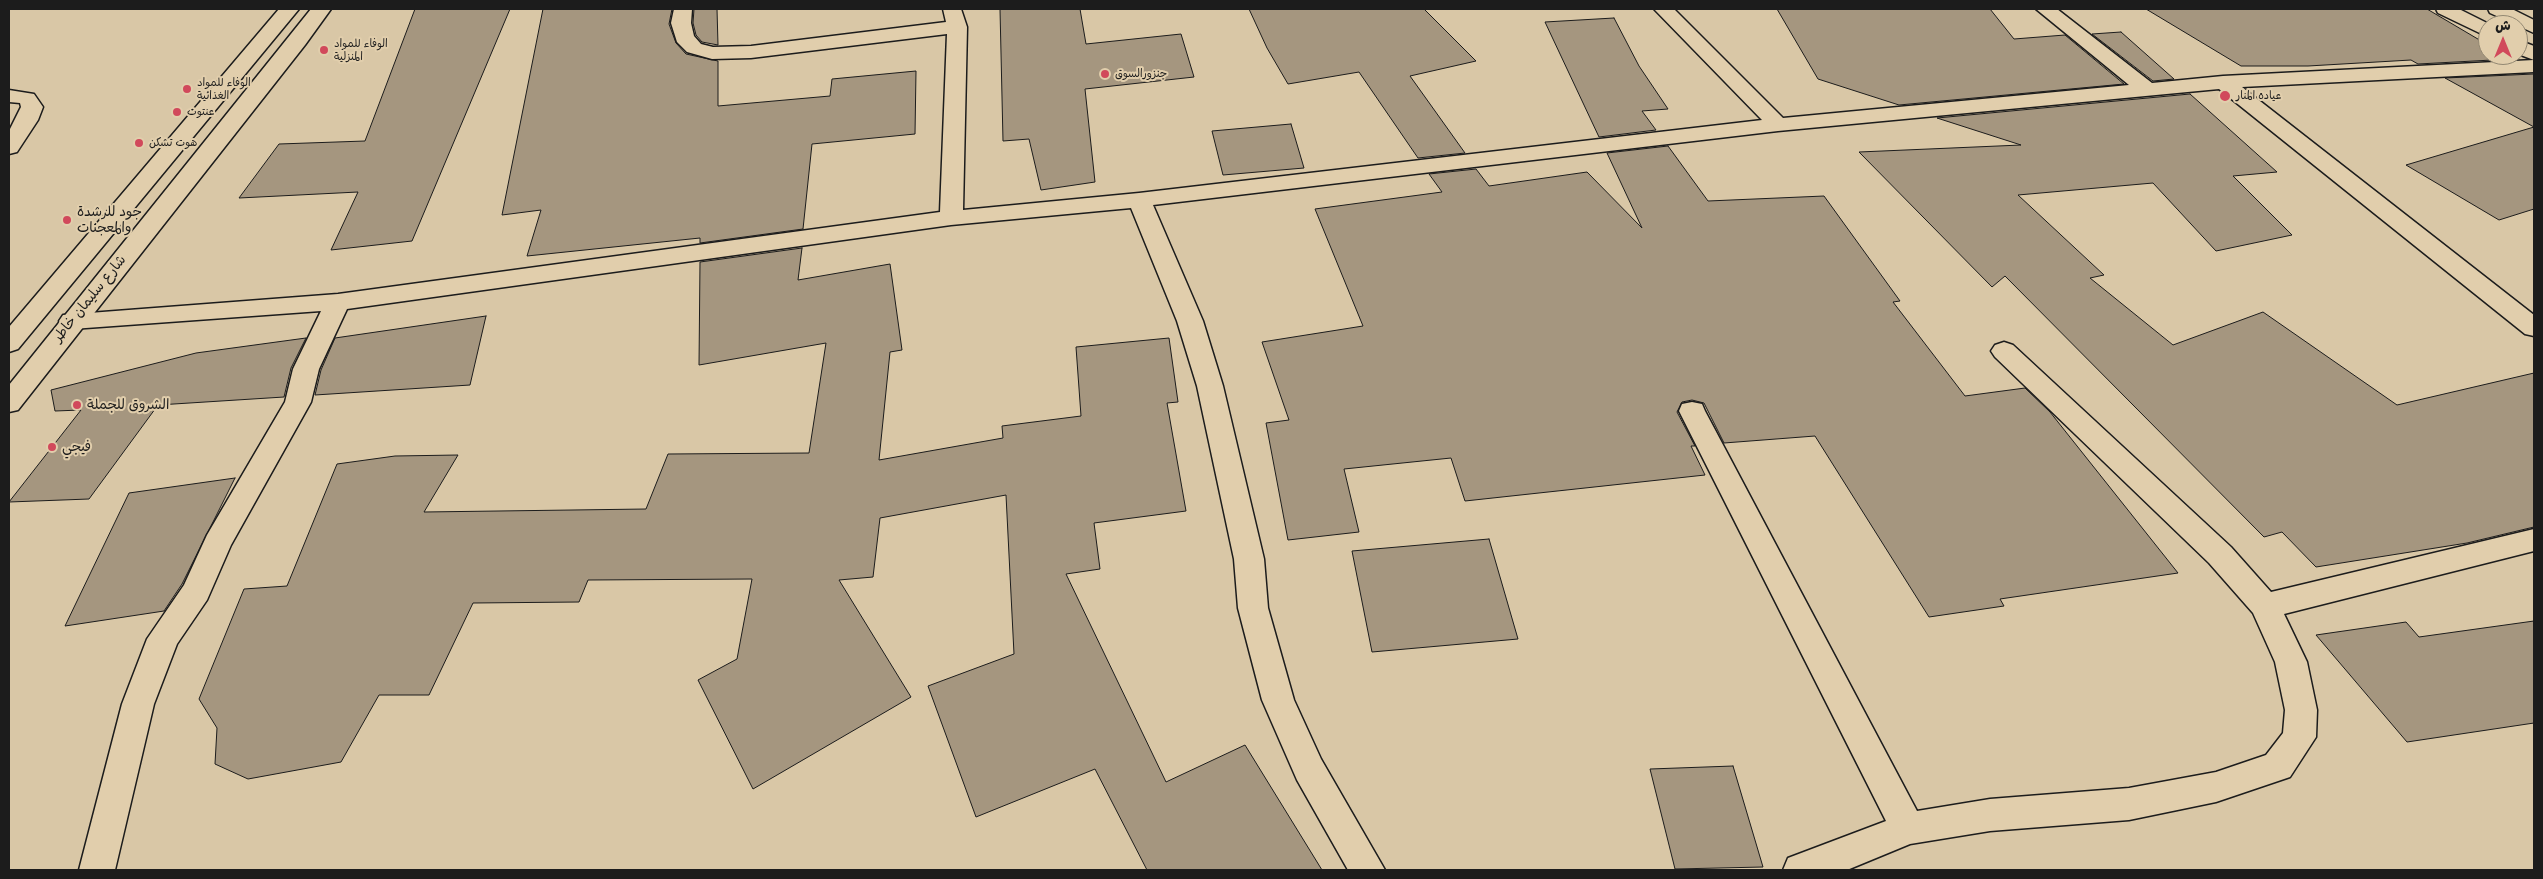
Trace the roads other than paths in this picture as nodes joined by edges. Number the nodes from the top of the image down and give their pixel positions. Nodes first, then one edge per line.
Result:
1 (288, 9) edge
2 (321, 9) edge
3 (683, 9) edge
4 (1663, 9) edge
5 (2044, 9) edge
6 (2445, 9) edge
7 (2497, 9) edge
8 (954, 18) edge
9 (2478, 26) edge
10 (2534, 27) edge
11 (2534, 66) edge
12 (2223, 82) junction
13 (2147, 89) junction
14 (9, 96) edge
15 (1778, 125) junction
16 (9, 147) edge
17 (1139, 200) junction
18 (951, 218) junction
19 (338, 302) junction
20 (72, 321) junction
21 (2534, 328) edge
22 (9, 343) edge
23 (2004, 351) dead end
24 (9, 403) edge
25 (1692, 411) dead end
26 (2534, 540) edge
27 (2265, 606) junction
28 (1908, 828) junction
29 (97, 870) edge
30 (1367, 870) edge
31 (1801, 870) edge

1 - 22 street
2 - 20 street, شارع سليمان خاطر
3 - 8 street
4 - 15 street
5 - 13 street
6 - 9 street
7 - 10 street
8 - 18 street
11 - 12 street
12 - 13 street
12 - 21 street
13 - 15 street
14 - 16 street
15 - 17 street
17 - 18 street
17 - 30 street
18 - 19 street
19 - 20 street
19 - 29 street
20 - 24 street, شارع سليمان خاطر
23 - 27 street
25 - 28 street
26 - 27 street
27 - 28 street
28 - 31 street

